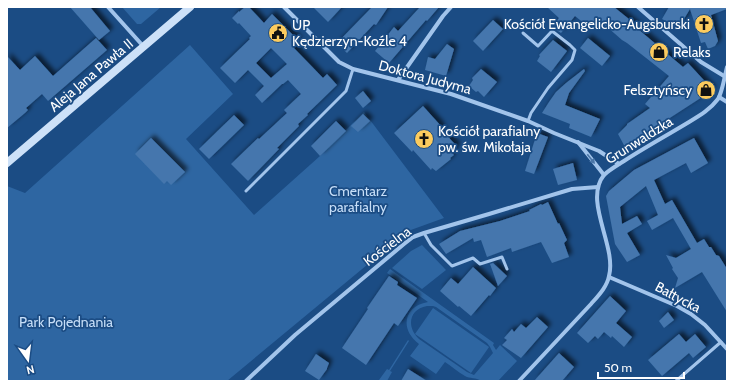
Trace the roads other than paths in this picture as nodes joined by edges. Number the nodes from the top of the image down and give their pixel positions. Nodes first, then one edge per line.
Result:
1 (108, 7) edge
2 (190, 7) edge
3 (284, 7) edge
4 (451, 7) edge
5 (638, 7) edge
6 (523, 33) dead end
7 (144, 47) junction
8 (727, 66) edge
9 (354, 69) junction
10 (724, 76) junction
11 (398, 80) junction
12 (719, 97) junction
13 (727, 102) edge
14 (528, 121) junction
15 (578, 142) junction
16 (7, 163) edge
17 (619, 164) junction
18 (604, 175) junction
19 (598, 187) junction
20 (246, 191) dead end
21 (424, 233) junction
22 (507, 269) dead end
23 (609, 277) junction
24 (721, 342) junction
25 (727, 349) edge
26 (246, 381) edge
27 (518, 381) edge
28 (676, 381) edge

1 - 7 street
2 - 7 main road, Aleja Jana Pawła II
3 - 9 street, Doktora Judyma
4 - 11 street
5 - 10 street
6 - 14 lane
7 - 16 main road, Aleja Jana Pawła II
8 - 10 street, Grunwaldzka
9 - 11 street, Doktora Judyma
9 - 20 lane
10 - 12 street, Grunwaldzka
11 - 14 street, Doktora Judyma
12 - 13 street
12 - 17 street, Grunwaldzka
14 - 15 street, Doktora Judyma
15 - 17 street, Doktora Judyma
15 -> 18 street
17 - 18 street, Grunwaldzka
18 - 19 street, Grunwaldzka
19 - 21 street, Kościelna
19 - 23 street, Grunwaldzka
21 - 22 lane
21 - 26 street, Kościelna
23 - 24 street, Bałtycka
23 - 27 street, Grunwaldzka
24 - 25 street, Bałtycka
24 - 28 lane

